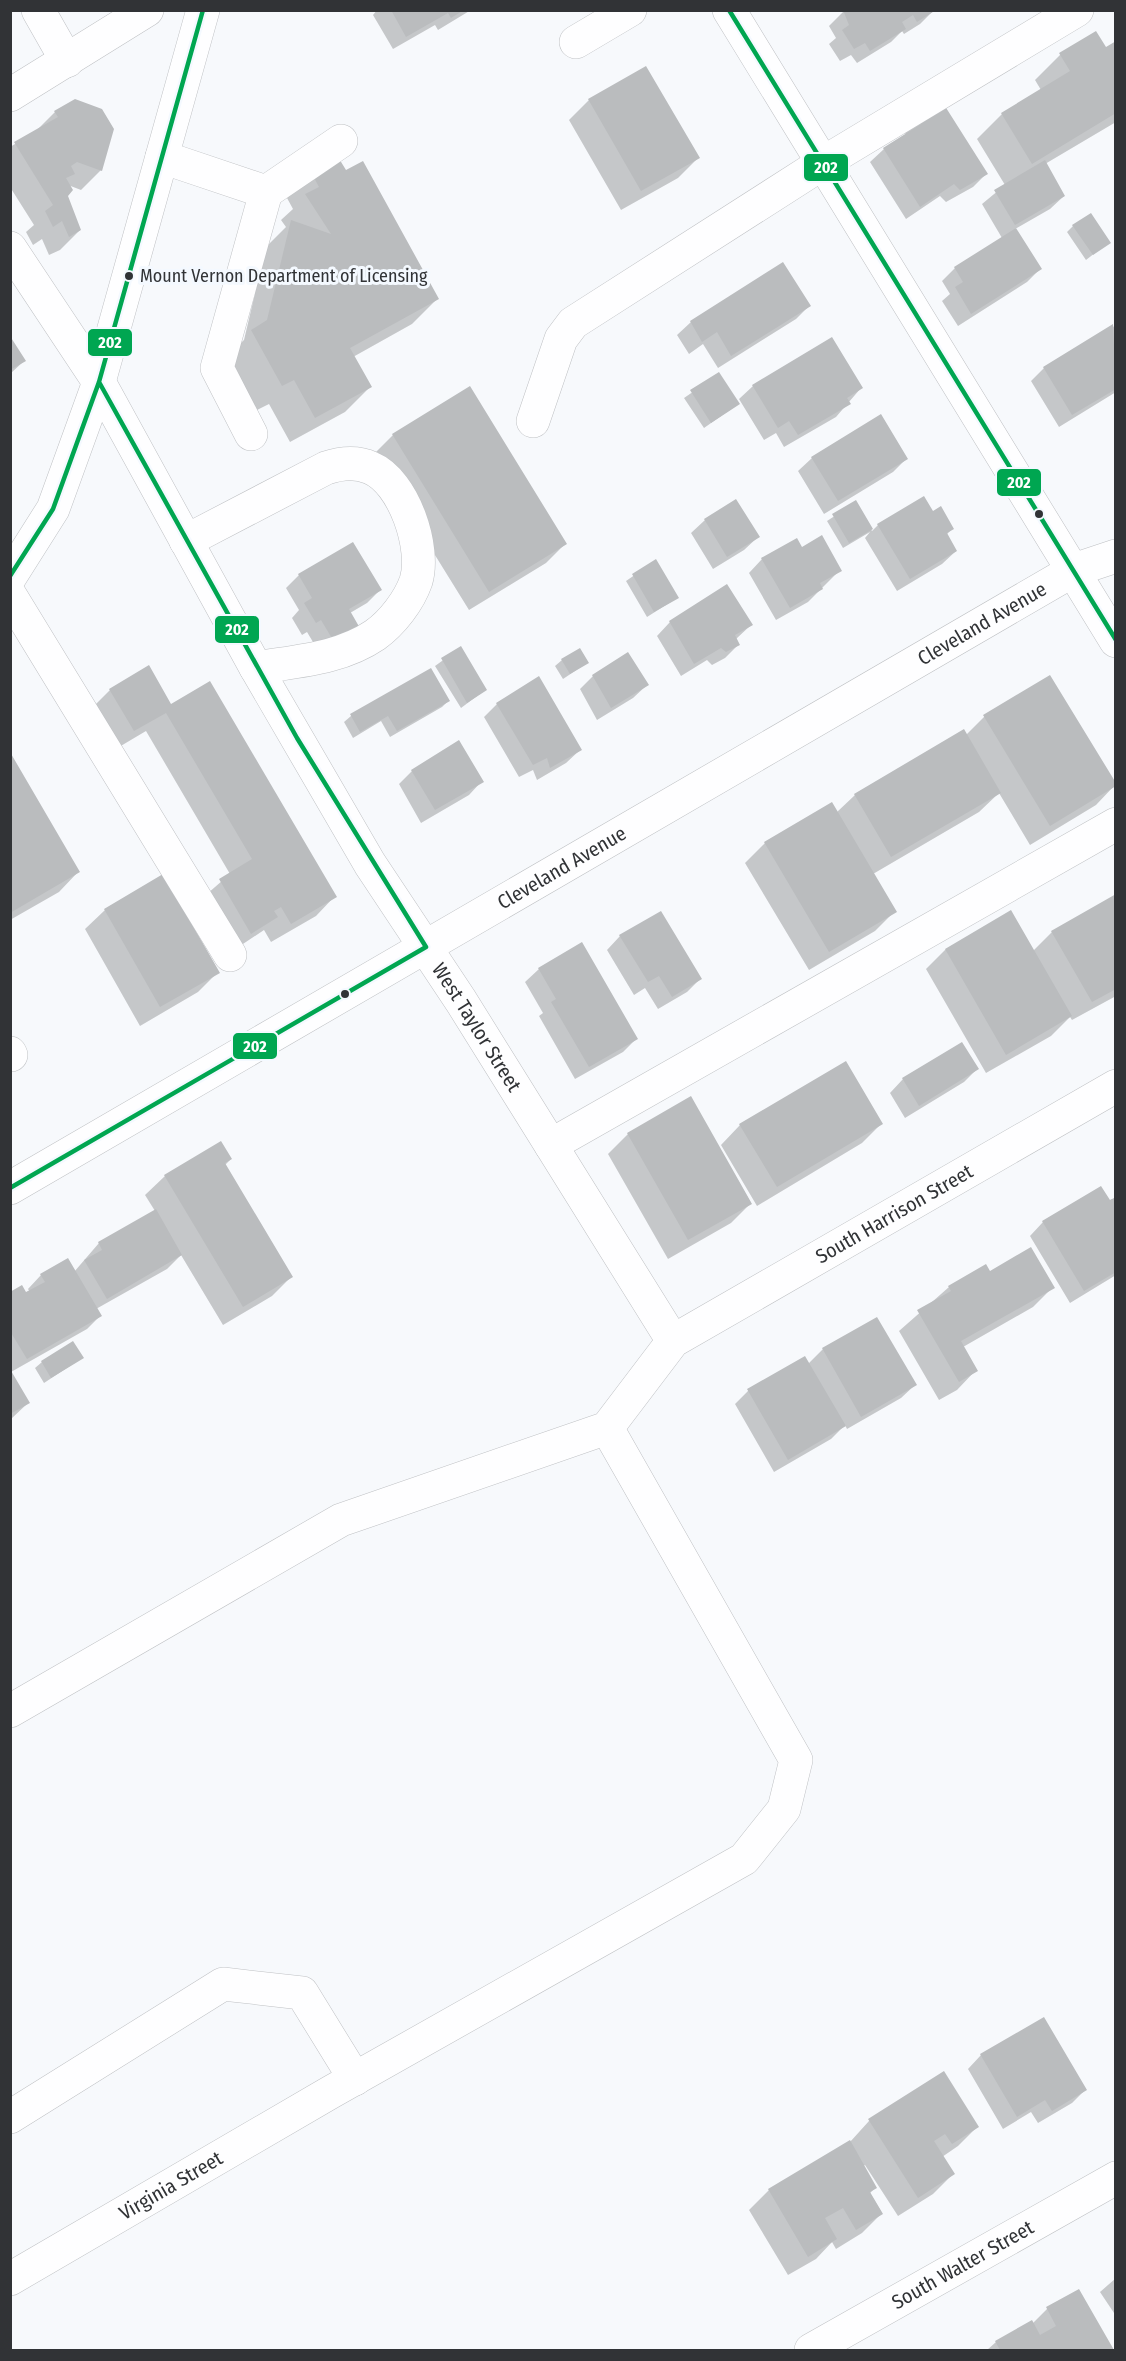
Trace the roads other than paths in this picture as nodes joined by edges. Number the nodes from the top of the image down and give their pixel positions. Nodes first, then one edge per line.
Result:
1 (38, 10) edge
2 (147, 10) edge
3 (203, 10) edge
4 (630, 10) edge
5 (729, 10) edge
6 (1077, 10) edge
7 (576, 42) dead end
8 (67, 61) junction
9 (10, 95) edge
10 (341, 141) dead end
11 (162, 157) junction
12 (823, 163) junction
13 (266, 192) junction
14 (10, 248) edge
15 (99, 382) junction
16 (533, 421) dead end
17 (251, 435) dead end
18 (186, 540) junction
19 (1116, 556) edge
20 (1074, 570) junction
21 (10, 577) edge
22 (10, 596) edge
23 (1116, 641) edge
24 (256, 668) junction
25 (1116, 824) edge
26 (426, 947) junction
27 (230, 956) dead end
28 (1116, 1086) edge
29 (551, 1145) junction
30 (10, 1188) edge
31 (673, 1341) junction
32 (607, 1428) junction
33 (10, 1711) edge
34 (343, 2086) junction
35 (10, 2117) edge
36 (1116, 2178) edge
37 (10, 2279) edge
38 (811, 2350) edge

1 - 8 street
2 - 8 street
3 - 11 street
4 - 7 street
5 - 12 street
6 - 12 street
8 - 9 street
10 - 13 street
11 - 13 street
11 - 15 street
12 - 16 street
12 - 20 street
13 - 17 street
14 - 15 street, West Taylor Street
15 - 18 street, West Taylor Street
15 - 21 street
18 - 24 street, West Taylor Street
18 - 24 street
19 - 20 street, Cleveland Avenue
20 - 23 street
20 - 26 street, Cleveland Avenue
22 - 27 street
24 - 26 street, West Taylor Street
25 - 29 street
26 - 29 street, West Taylor Street
26 - 30 street, Cleveland Avenue
28 - 31 street, South Harrison Street
29 - 31 street, West Taylor Street
31 - 32 street
32 - 33 street
32 - 34 street, Virginia Street
34 - 35 street
34 - 37 street, Virginia Street
36 - 38 street, South Walter Street

